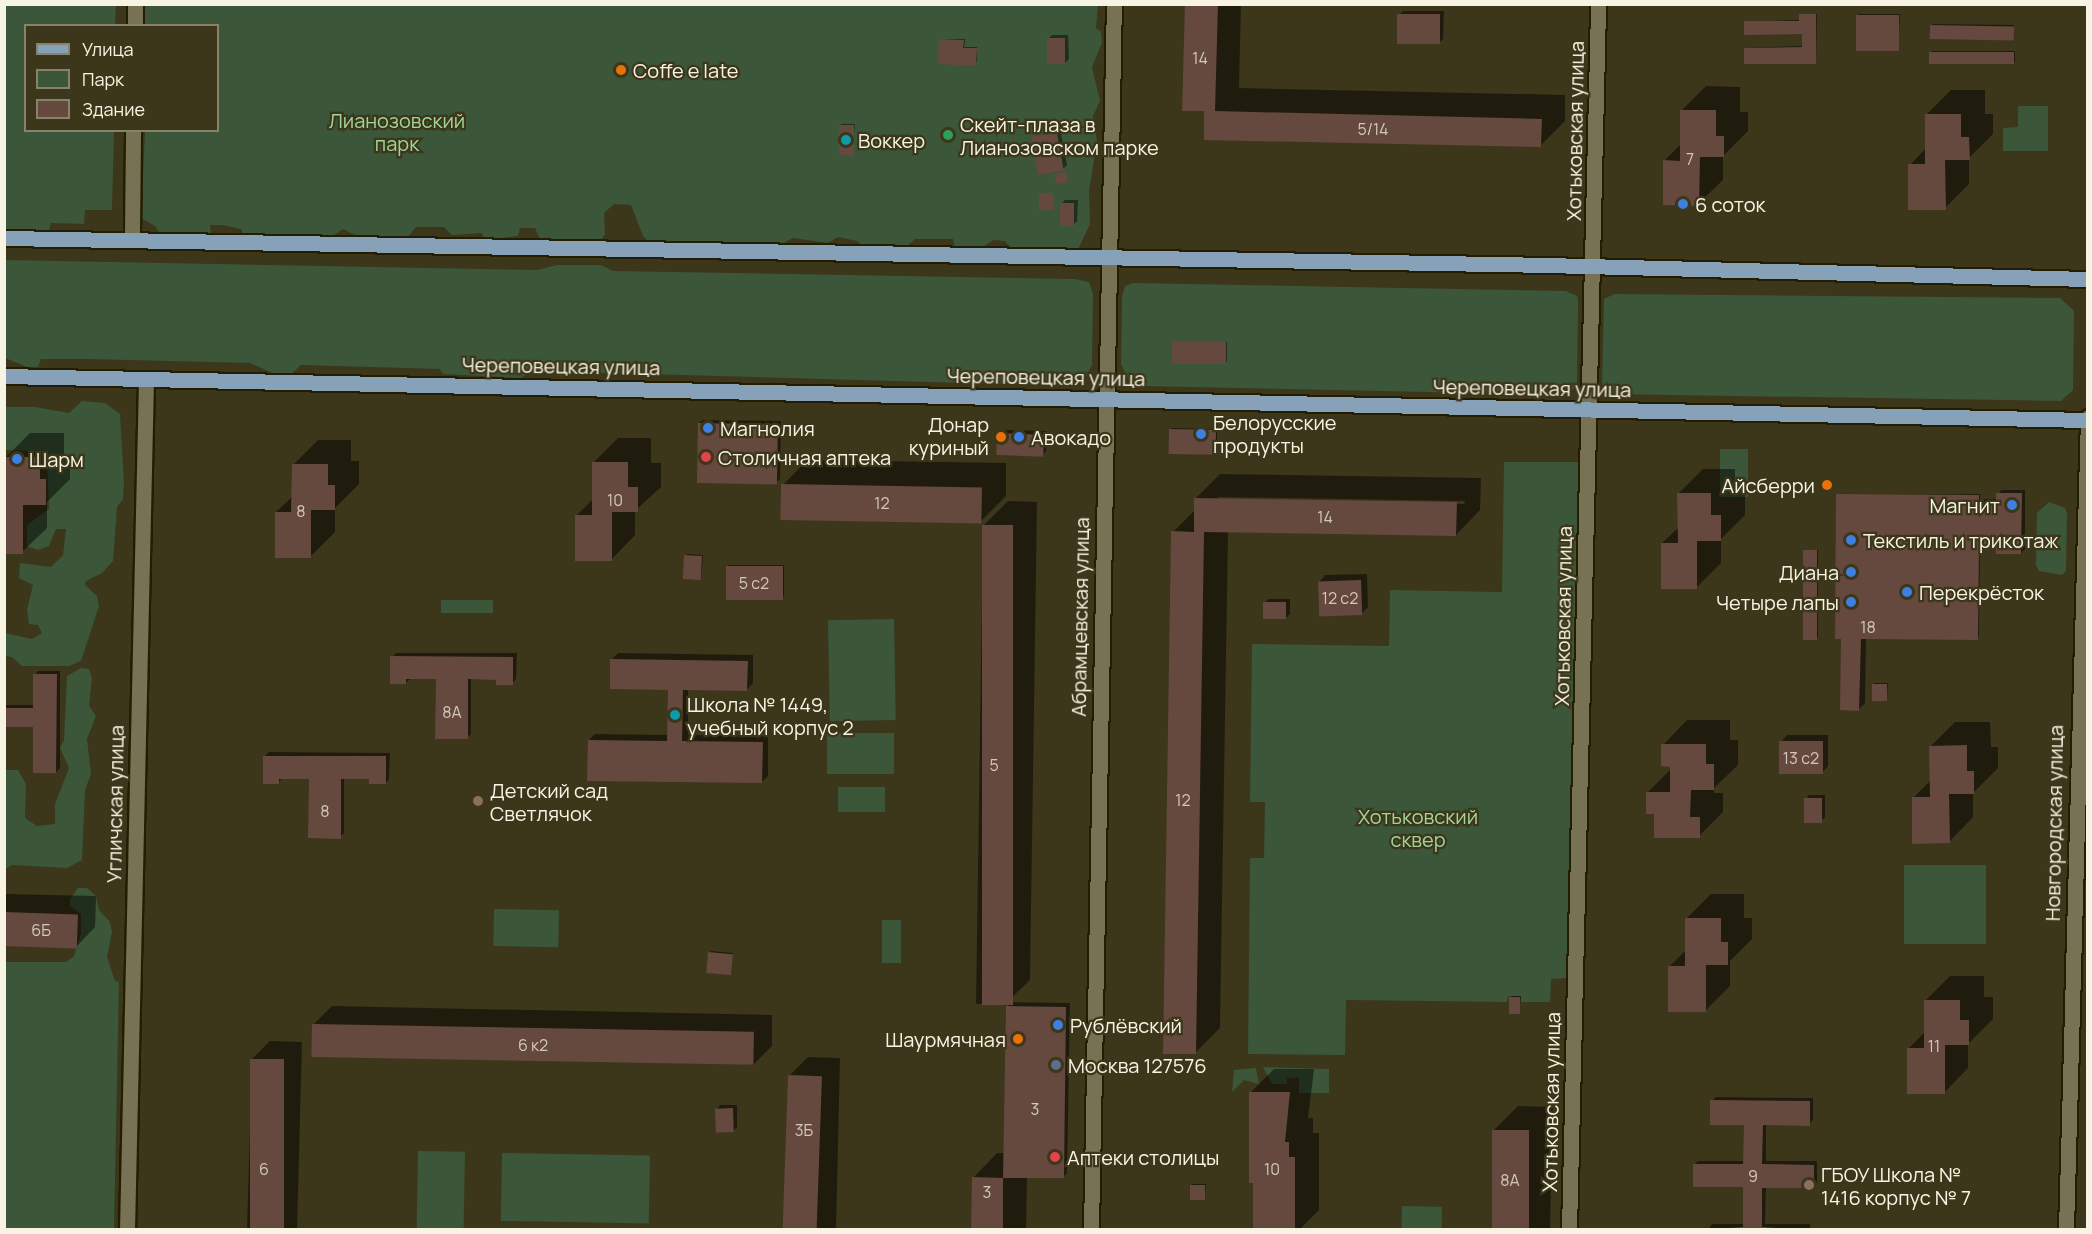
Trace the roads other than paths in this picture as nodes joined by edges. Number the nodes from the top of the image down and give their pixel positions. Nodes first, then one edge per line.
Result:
1 (135, 4) edge
2 (1114, 4) edge
3 (1598, 4) edge
4 (135, 24) edge
5 (134, 132) edge
6 (132, 232) dead end
7 (4, 238) edge
8 (1108, 259) junction
9 (1592, 266) junction
10 (2088, 279) edge
11 (4, 376) edge
12 (146, 379) junction
13 (1105, 399) junction
14 (1590, 410) junction
15 (2088, 419) edge
16 (127, 1230) edge
17 (1091, 1230) edge
18 (1569, 1230) edge
19 (2067, 1230) edge

1 - 4 street
2 - 8 street, Абрамцевская улица
3 - 9 street, Хотьковская улица
5 - 6 street
7 - 8 main road
8 - 9 main road
8 - 13 street, Абрамцевская улица
9 - 10 main road
9 - 14 street, Хотьковская улица
11 - 12 main road, Череповецкая улица
12 - 13 main road, Череповецкая улица
12 - 16 street, Угличская улица
13 - 14 main road, Череповецкая улица
13 - 17 street, Абрамцевская улица
14 - 15 main road, Череповецкая улица
14 - 18 street, Хотьковская улица
15 - 19 street, Новгородская улица

